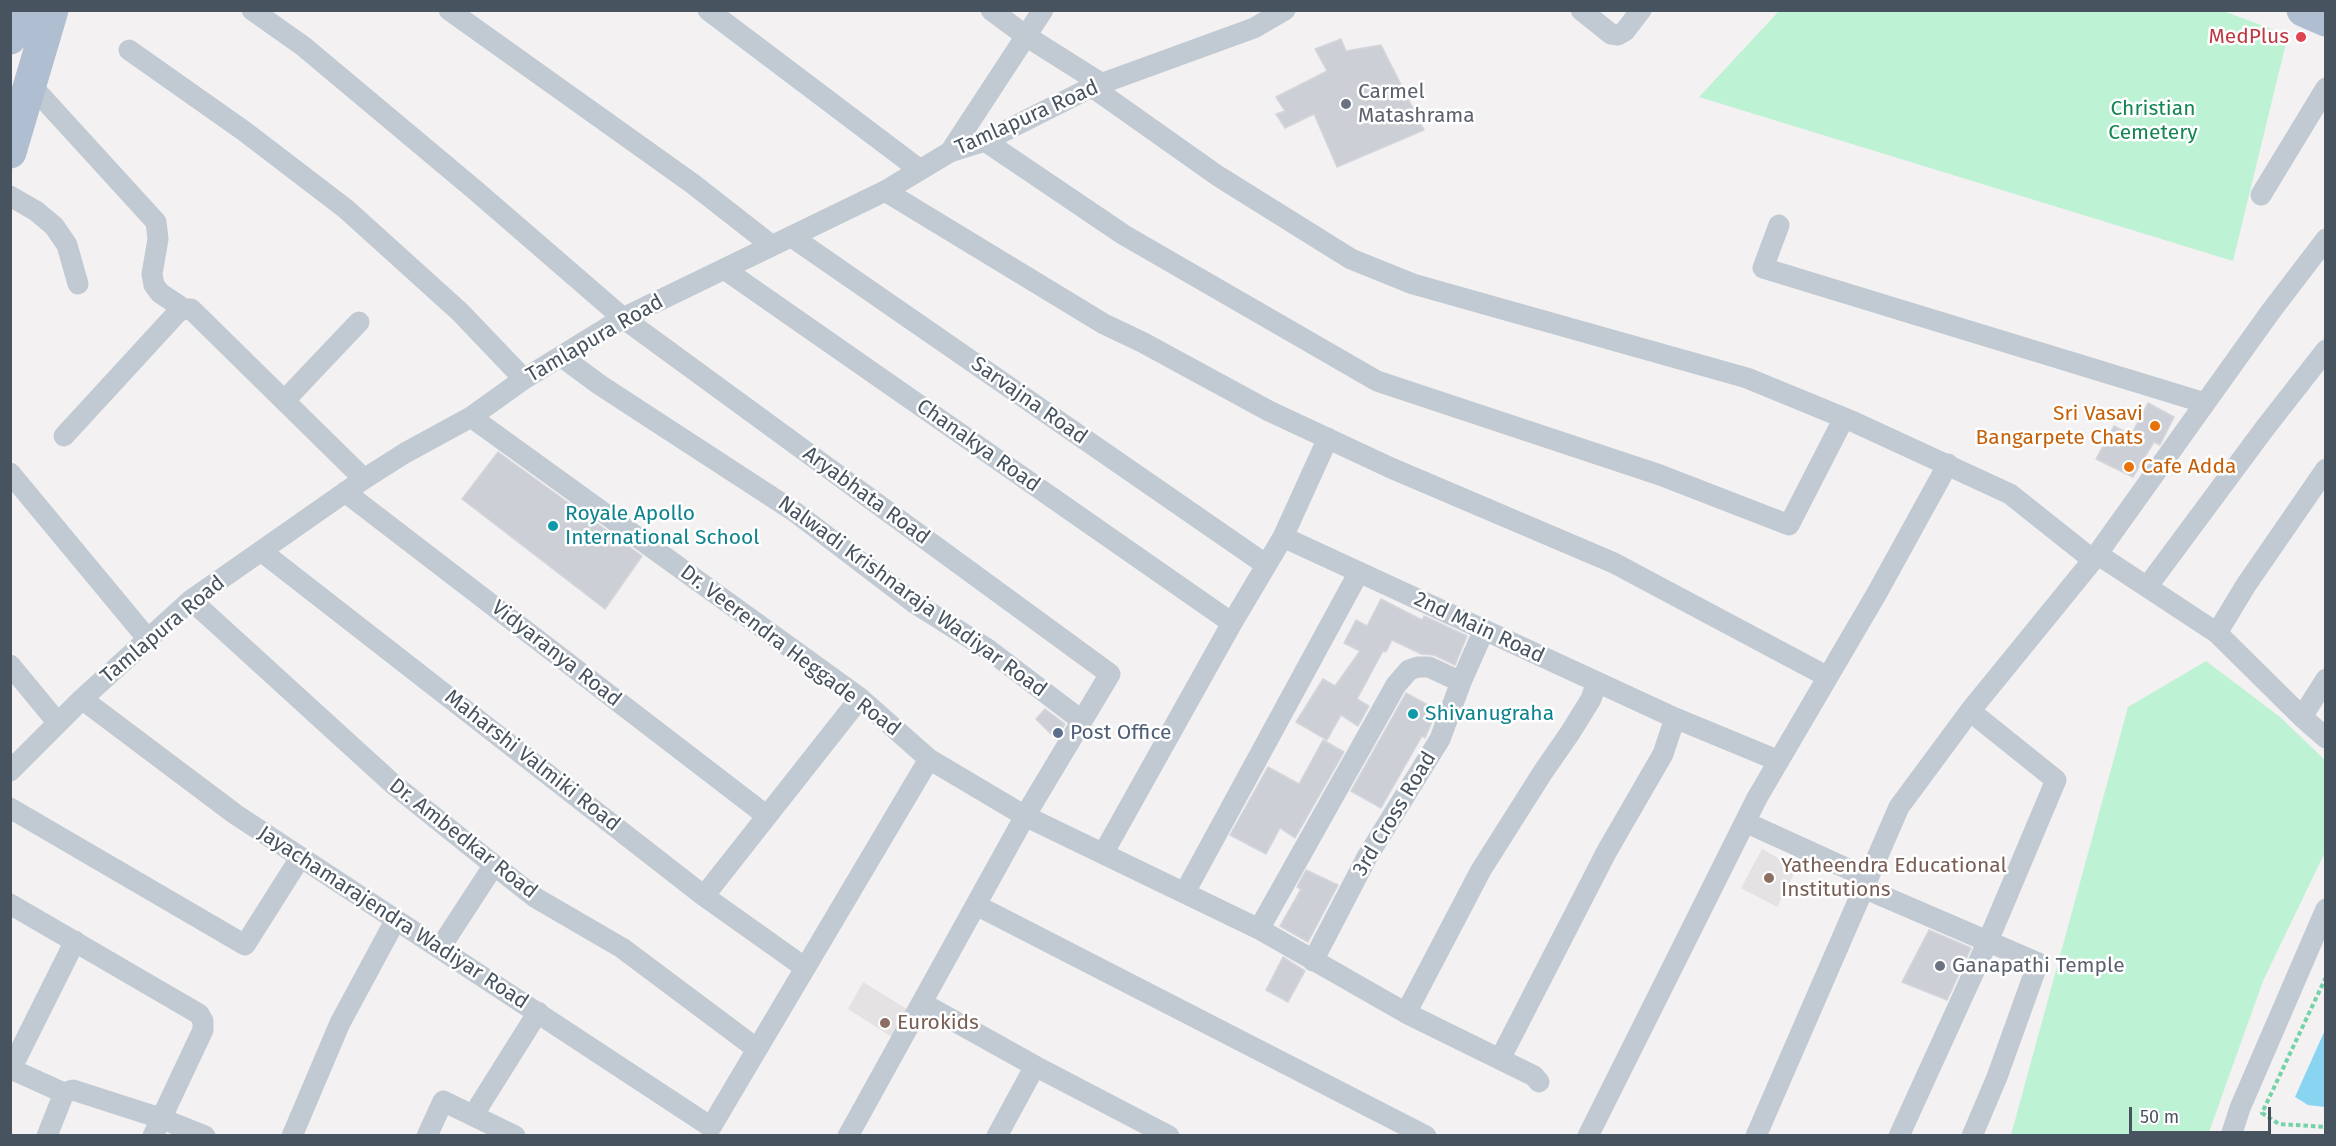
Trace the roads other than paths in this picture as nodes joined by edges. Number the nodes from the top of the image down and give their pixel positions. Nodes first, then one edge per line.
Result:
1 (18, 10) edge
2 (52, 10) edge
3 (252, 10) edge
4 (449, 10) edge
5 (708, 10) edge
6 (991, 10) edge
7 (1043, 10) edge
8 (1285, 10) edge
9 (1581, 10) edge
10 (1641, 10) edge
11 (2303, 10) edge
12 (2325, 20) edge
13 (1026, 36) junction
14 (10, 38) edge
15 (129, 50) dead end
16 (30, 84) junction
17 (1097, 86) junction
18 (2325, 88) edge
19 (985, 141) junction
20 (10, 152) edge
21 (950, 153) junction
22 (921, 170) junction
23 (885, 191) junction
24 (2261, 195) dead end
25 (10, 196) edge
26 (1779, 225) dead end
27 (792, 237) junction
28 (2325, 239) edge
29 (771, 245) junction
30 (724, 269) junction
31 (78, 284) dead end
32 (184, 309) junction
33 (623, 318) junction
34 (358, 322) dead end
35 (2325, 350) edge
36 (562, 357) junction
37 (524, 379) junction
38 (285, 400) junction
39 (2205, 403) junction
40 (471, 417) junction
41 (1844, 418) junction
42 (64, 436) dead end
43 (1328, 438) junction
44 (1948, 464) junction
45 (2325, 469) edge
46 (10, 473) edge
47 (364, 479) junction
48 (345, 492) junction
49 (1283, 537) junction
50 (261, 551) junction
51 (2095, 557) junction
52 (1265, 564) junction
53 (1359, 572) junction
54 (2147, 586) junction
55 (191, 600) junction
56 (1232, 623) junction
57 (1484, 630) junction
58 (2217, 633) junction
59 (147, 638) junction
60 (10, 665) edge
61 (1828, 677) junction
62 (2325, 678) edge
63 (1461, 682) junction
64 (1597, 682) junction
65 (860, 698) junction
66 (82, 699) junction
67 (1970, 711) junction
68 (2302, 717) junction
69 (1675, 718) junction
70 (1081, 720) junction
71 (58, 723) junction
72 (2325, 738) edge
73 (929, 759) junction
74 (1779, 760) junction
75 (10, 771) edge
76 (10, 808) edge
77 (767, 816) junction
78 (1025, 816) junction
79 (1745, 822) junction
80 (1104, 852) junction
81 (300, 858) junction
82 (494, 865) junction
83 (1866, 883) junction
84 (1185, 892) junction
85 (704, 896) junction
86 (10, 904) edge
87 (976, 905) junction
88 (2325, 909) edge
89 (395, 921) junction
90 (1259, 929) junction
91 (75, 941) junction
92 (1988, 941) junction
93 (440, 948) junction
94 (1313, 961) junction
95 (804, 967) junction
96 (922, 1004) junction
97 (538, 1012) junction
98 (1406, 1013) junction
99 (757, 1049) junction
100 (1500, 1059) junction
101 (1035, 1066) junction
102 (11, 1070) edge
103 (1539, 1082) dead end
104 (64, 1093) junction
105 (474, 1114) junction
106 (156, 1127) edge
107 (46, 1136) edge
108 (205, 1136) edge
109 (292, 1136) edge
110 (427, 1136) edge
111 (515, 1136) edge
112 (848, 1136) edge
113 (997, 1136) edge
114 (1169, 1136) edge
115 (1426, 1136) edge
116 (1588, 1136) edge
117 (1756, 1136) edge
118 (1899, 1136) edge
119 (1972, 1136) edge
120 (2231, 1136) edge

1 - 14 main road
2 - 16 main road
3 - 33 street, Aryabhata Road
4 - 29 street
5 - 22 street
6 - 13 street
7 - 13 street
8 - 17 street, Tamlapura Road
9 - 10 street
11 - 12 main road
13 - 17 street
13 - 21 street
15 - 37 street
16 - 20 main road
16 - 32 street
17 - 19 street, Tamlapura Road
17 - 41 street
18 - 24 street
19 - 21 street, Tamlapura Road
19 - 41 street
21 - 22 street, Tamlapura Road
22 - 23 street, Tamlapura Road
23 - 27 street, Tamlapura Road
23 - 43 street
25 - 31 street
26 - 39 street
27 - 29 street, Tamlapura Road
27 - 52 street, Sarvajna Road
28 - 39 street
29 - 30 street, Tamlapura Road
30 - 33 street, Tamlapura Road
30 - 56 street, Chanakya Road
32 - 38 street
32 - 42 street
33 - 36 street, Tamlapura Road
33 - 70 street, Aryabhata Road
34 - 38 street
35 - 54 street
36 - 37 street, Tamlapura Road
36 - 70 street, Nalwadi Krishnaraja Wadiyar Road
37 - 40 street, Tamlapura Road
38 - 47 street
39 - 51 street
40 - 47 street, Tamlapura Road
40 - 65 street, Dr. Veerendra Heggade Road
41 - 44 street
43 - 49 street
43 - 61 street
44 - 51 street
44 - 61 street
45 - 58 street
46 - 59 street
47 - 48 street, Tamlapura Road
48 - 50 street, Tamlapura Road
48 - 77 street, Vidyaranya Road
49 - 52 street
49 - 53 street, 2nd Main Road
50 - 55 street, Tamlapura Road
50 - 85 street, Maharshi Valmiki Road
51 - 54 street
51 - 67 street
52 - 56 street
53 - 57 street, 2nd Main Road
53 - 84 street
54 - 58 street
55 - 59 street, Tamlapura Road
55 - 82 street, Dr. Ambedkar Road
56 - 80 street
57 - 63 street, 3rd Cross Road
57 - 64 street, 2nd Main Road
58 - 68 street
59 - 66 street, Tamlapura Road
60 - 71 street
61 - 74 street
62 - 68 street
63 - 90 street
63 - 94 street, 3rd Cross Road
64 - 69 street, 2nd Main Road
64 - 98 street
65 - 73 street, Dr. Veerendra Heggade Road
65 - 77 street
66 - 71 street, Tamlapura Road
66 - 81 street, Jayachamarajendra Wadiyar Road
67 - 83 street
67 - 92 street
68 - 72 street
69 - 74 street, 2nd Main Road
69 - 100 street
70 - 78 street
71 - 75 street, Tamlapura Road
73 - 78 street, Dr. Veerendra Heggade Road
73 - 95 street
74 - 79 street
76 - 81 street
77 - 85 street
78 - 80 street, Dr. Veerendra Heggade Road
78 - 87 street
79 - 83 street
79 - 116 street
80 - 84 street, Dr. Veerendra Heggade Road
81 - 89 street, Jayachamarajendra Wadiyar Road
82 - 93 street
82 - 99 street, Dr. Ambedkar Road
83 - 92 street
83 - 117 street
84 - 90 street, Dr. Veerendra Heggade Road
85 - 95 street, Maharshi Valmiki Road
86 - 91 street
87 - 96 street
87 - 115 street
88 - 120 street
89 - 93 street, Jayachamarajendra Wadiyar Road
89 - 109 street
90 - 94 street, Dr. Veerendra Heggade Road
91 - 102 street
91 - 106 street
92 - 118 street
92 - 119 street
93 - 97 street, Jayachamarajendra Wadiyar Road
94 - 98 street, Dr. Veerendra Heggade Road
95 - 99 street
96 - 101 street
96 - 112 street
97 - 99 street, Jayachamarajendra Wadiyar Road
97 - 105 street
98 - 100 street, Dr. Veerendra Heggade Road
100 - 103 street, Dr. Veerendra Heggade Road
101 - 113 street
101 - 114 street
102 - 104 street
104 - 106 street
104 - 107 street
105 - 110 street
105 - 111 street
106 - 108 street

